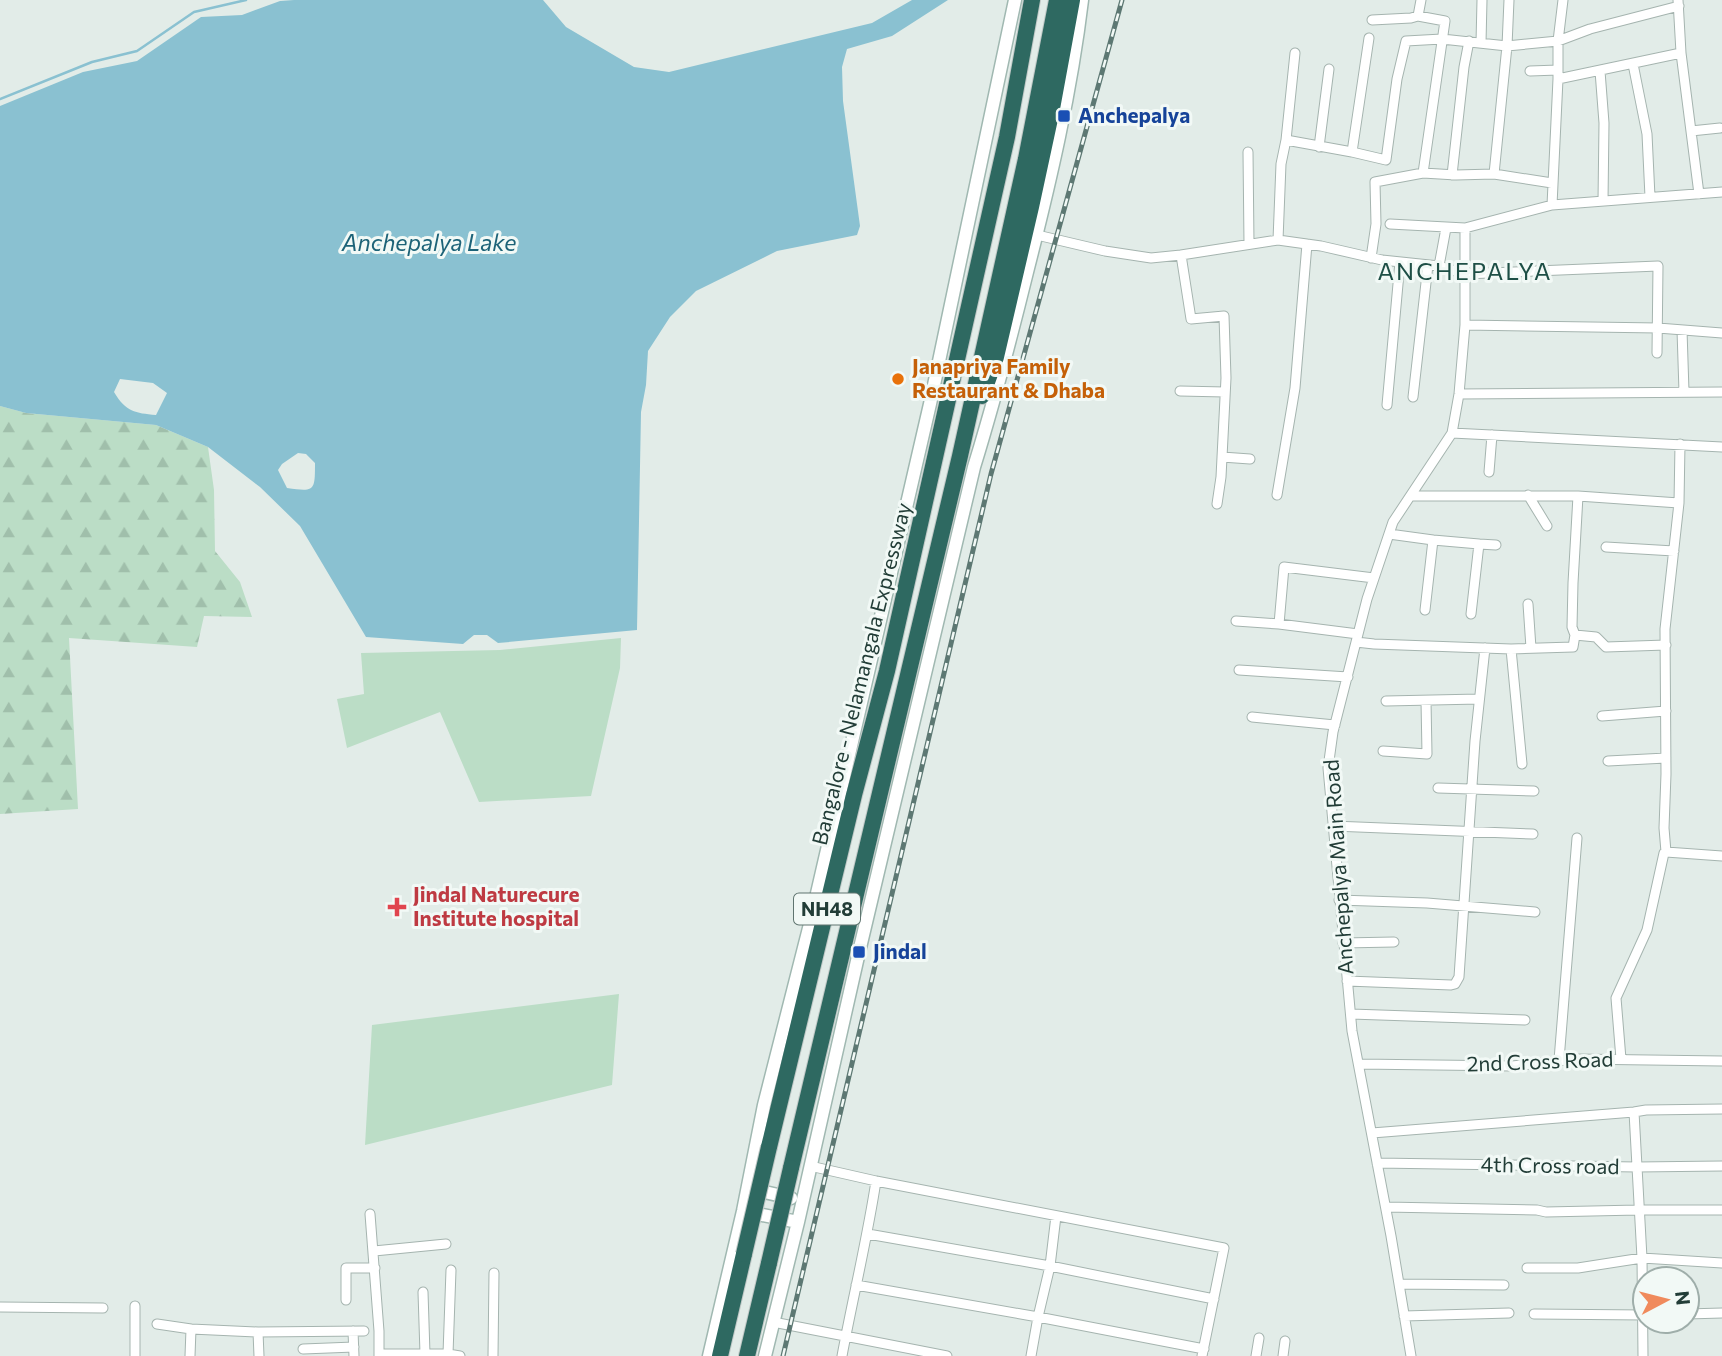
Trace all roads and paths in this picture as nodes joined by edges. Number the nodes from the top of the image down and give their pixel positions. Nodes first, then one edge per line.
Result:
1 (1015, 0) edge
2 (1032, 0) edge
3 (1057, 0) edge
4 (1072, 0) edge
5 (1082, 0) edge
6 (1421, 0) edge
7 (1482, 0) edge
8 (1509, 0) edge
9 (1575, 0) edge
10 (1563, 1) edge
11 (1679, 3) edge
12 (1418, 16) junction
13 (1372, 20) dead end
14 (1369, 38) dead end
15 (1442, 39) junction
16 (1469, 41) junction
17 (1558, 41) junction
18 (1481, 43) junction
19 (1507, 46) junction
20 (1295, 53) dead end
21 (1681, 53) junction
22 (1633, 64) junction
23 (1329, 69) dead end
24 (1530, 71) dead end
25 (1600, 71) junction
26 (1558, 75) junction
27 (1720, 128) edge
28 (1691, 131) junction
29 (1286, 140) junction
30 (1319, 147) junction
31 (1248, 152) dead end
32 (1352, 152) junction
33 (1423, 173) junction
34 (1494, 174) junction
35 (1452, 175) junction
36 (1552, 183) junction
37 (1722, 192) edge
38 (1699, 194) junction
39 (1650, 197) junction
40 (1603, 201) junction
41 (1552, 205) junction
42 (1390, 225) dead end
43 (1446, 228) junction
44 (1465, 228) junction
45 (1037, 235) junction
46 (1278, 240) junction
47 (1249, 244) junction
48 (1307, 244) junction
49 (1181, 255) junction
50 (1371, 258) junction
51 (1400, 262) junction
52 (1428, 265) junction
53 (1439, 266) junction
54 (1465, 274) junction
55 (1465, 325) junction
56 (1658, 328) junction
57 (1682, 330) junction
58 (1722, 333) edge
59 (1657, 353) dead end
60 (1180, 391) dead end
61 (1225, 392) junction
62 (1684, 392) junction
63 (1722, 392) edge
64 (1459, 394) junction
65 (1413, 397) dead end
66 (1387, 405) dead end
67 (1452, 433) junction
68 (1492, 435) junction
69 (1680, 444) junction
70 (1722, 447) edge
71 (960, 456) junction
72 (1222, 457) junction
73 (1250, 459) dead end
74 (1489, 472) dead end
75 (1277, 495) dead end
76 (1528, 495) junction
77 (1411, 496) junction
78 (1578, 496) junction
79 (1679, 503) junction
80 (1217, 504) dead end
81 (1547, 526) dead end
82 (1389, 534) junction
83 (1433, 540) junction
84 (1479, 544) junction
85 (1496, 545) dead end
86 (1606, 547) dead end
87 (1674, 551) junction
88 (1374, 578) junction
89 (1528, 604) dead end
90 (1425, 610) dead end
91 (1471, 614) dead end
92 (1236, 621) dead end
93 (1279, 624) junction
94 (1575, 635) junction
95 (1357, 638) junction
96 (1666, 645) junction
97 (1485, 648) junction
98 (1531, 648) junction
99 (1511, 649) junction
100 (1239, 670) dead end
101 (1348, 677) junction
102 (1479, 699) junction
103 (1386, 701) dead end
104 (1426, 701) junction
105 (1666, 711) junction
106 (1602, 716) dead end
107 (1252, 717) dead end
108 (1335, 724) junction
109 (1383, 751) dead end
110 (1666, 758) junction
111 (1608, 761) dead end
112 (1522, 764) dead end
113 (1438, 788) dead end
114 (1472, 789) junction
115 (1534, 791) dead end
116 (1333, 826) junction
117 (1469, 832) junction
118 (1533, 834) dead end
119 (1577, 838) dead end
120 (1666, 852) junction
121 (1722, 856) edge
122 (1339, 900) junction
123 (1464, 906) junction
124 (1535, 912) dead end
125 (1394, 942) dead end
126 (1343, 943) junction
127 (1347, 981) junction
128 (1351, 1014) junction
129 (1525, 1020) dead end
130 (1621, 1059) junction
131 (1559, 1060) junction
132 (1722, 1061) edge
133 (1359, 1064) junction
134 (1722, 1109) edge
135 (1634, 1112) junction
136 (1372, 1133) junction
137 (1377, 1163) junction
138 (810, 1166) junction
139 (1722, 1166) edge
140 (1637, 1167) junction
141 (876, 1181) junction
142 (747, 1188) junction
143 (803, 1200) junction
144 (1386, 1207) junction
145 (1638, 1210) junction
146 (1722, 1210) edge
147 (743, 1211) junction
148 (370, 1214) dead end
149 (1056, 1216) junction
150 (798, 1222) junction
151 (868, 1234) junction
152 (446, 1244) dead end
153 (373, 1251) junction
154 (1642, 1258) junction
155 (1722, 1263) edge
156 (1642, 1265) edge
157 (1050, 1266) junction
158 (375, 1268) junction
159 (1527, 1268) dead end
160 (450, 1270) dead end
161 (494, 1273) dead end
162 (1399, 1284) junction
163 (856, 1285) junction
164 (1504, 1285) dead end
165 (424, 1292) dead end
166 (1214, 1299) junction
167 (346, 1300) dead end
168 (135, 1306) dead end
169 (0, 1307) edge
170 (103, 1308) dead end
171 (1509, 1313) dead end
172 (1722, 1313) edge
173 (1534, 1314) dead end
174 (1701, 1314) edge
175 (1631, 1315) edge
176 (1405, 1316) junction
177 (1038, 1317) junction
178 (773, 1322) junction
179 (157, 1324) dead end
180 (191, 1329) junction
181 (353, 1331) junction
182 (364, 1331) dead end
183 (258, 1332) junction
184 (1644, 1335) edge
185 (845, 1337) junction
186 (1259, 1338) dead end
187 (1285, 1341) dead end
188 (303, 1349) dead end
189 (354, 1351) edge
190 (1203, 1352) edge
191 (425, 1354) junction
192 (448, 1354) junction
193 (379, 1355) edge
194 (135, 1356) edge
195 (190, 1356) edge
196 (259, 1356) edge
197 (460, 1356) edge
198 (493, 1356) edge
199 (709, 1356) edge
200 (720, 1356) edge
201 (747, 1356) edge
202 (765, 1356) edge
203 (842, 1356) edge
204 (947, 1356) edge
205 (1031, 1356) edge
206 (1256, 1356) edge
207 (1283, 1356) edge
208 (1411, 1356) edge
209 (1643, 1356) edge

1 - 142 street
2 - 200 highway, Bangalore - Nelamangala Expressway / NH48, bridge
3 - 71 highway, Bangalore - Nelamangala Expressway / NH48
4 - 71 highway
5 - 45 street
6 - 12 street
7 - 18 street
8 - 19 street
9 - 10 street
10 - 17 street
11 - 17 street
11 - 21 street
12 - 13 street
12 - 15 street
14 - 32 street
15 - 16 street
15 - 32 street
15 - 33 street
16 - 18 street
16 - 35 street
17 - 19 street
17 - 26 street
18 - 19 street
19 - 34 street
20 - 29 street
21 - 22 street
21 - 28 street
22 - 25 street
22 - 39 street
23 - 30 street
24 - 26 street
25 - 26 street
25 - 40 street
26 - 36 street
27 - 28 street
28 - 38 street
29 - 30 street
29 - 46 street
30 - 32 street
31 - 47 street
33 - 35 street
33 - 50 street
34 - 35 street
34 - 36 street
36 - 41 street
37 - 38 street
38 - 39 street
39 - 40 street
40 - 41 street
41 - 44 street
42 - 43 street
43 - 44 street
43 - 53 street
44 - 54 street, Anchepalya Main Road
45 - 49 street
45 - 138 street
46 - 47 street
46 - 48 street
47 - 49 street
48 - 50 street
48 - 75 street
49 - 61 street
50 - 51 street
51 - 52 street
51 - 66 street
52 - 53 street
52 - 65 street
53 - 54 street
54 - 55 street, Anchepalya Main Road
54 - 56 street
55 - 56 street
55 - 64 street, Anchepalya Main Road
56 - 57 street
56 - 59 street
57 - 58 street
57 - 62 street
60 - 61 street
61 - 72 street
62 - 63 street
62 - 64 street
64 - 67 street, Anchepalya Main Road
67 - 68 street
67 - 77 street, Anchepalya Main Road
68 - 69 street
68 - 74 street
69 - 70 street
69 - 79 street
71 - 201 highway, Bangalore - Nelamangala Expressway / NH48, bridge
72 - 73 street
72 - 80 street
76 - 77 street
76 - 78 street
76 - 81 street
77 - 82 street, Anchepalya Main Road
78 - 79 street
78 - 94 street
79 - 87 street
82 - 83 street
82 - 88 street, Anchepalya Main Road
83 - 84 street
83 - 90 street
84 - 85 street
84 - 91 street
86 - 87 street
87 - 96 street
88 - 93 street
88 - 95 street, Anchepalya Main Road
89 - 98 street
92 - 93 street
93 - 95 street
94 - 96 street
94 - 98 street
95 - 97 street
95 - 101 street, Anchepalya Main Road
96 - 105 street
97 - 99 street
97 - 102 street
98 - 99 street
99 - 112 street
100 - 101 street
101 - 108 street, Anchepalya Main Road
102 - 104 street
102 - 114 street
103 - 104 street
104 - 109 street
105 - 106 street
105 - 110 street
107 - 108 street
108 - 116 street, Anchepalya Main Road
110 - 111 street
110 - 120 street
113 - 114 street
114 - 115 street
114 - 117 street
116 - 117 street
116 - 122 street, Anchepalya Main Road
117 - 118 street
117 - 123 street
119 - 131 street
120 - 121 street
120 - 130 street
122 - 123 street
122 - 126 street, Anchepalya Main Road
123 - 124 street
123 - 127 street
125 - 126 street
126 - 127 street, Anchepalya Main Road
127 - 128 street, Anchepalya Main Road
128 - 129 street
128 - 133 street, Anchepalya Main Road
130 - 131 street, 2nd Cross Road
130 - 132 street, 2nd Cross Road
131 - 133 street, 2nd Cross Road
133 - 136 street, Anchepalya Main Road
134 - 135 street
135 - 136 street
135 - 140 street
136 - 137 street, Anchepalya Main Road
137 - 140 street, 4th Cross road
137 - 144 street, Anchepalya Main Road
138 - 141 street
138 - 143 street
139 - 140 street, 4th Cross road
140 - 145 street
141 - 149 street
141 - 151 street
142 - 143 street
142 - 147 street
143 - 150 street
144 - 145 street
144 - 162 street, Anchepalya Main Road
145 - 146 street
145 - 154 street
147 - 150 street
147 - 199 street
148 - 153 street
149 - 157 street
149 - 166 street
150 - 178 street
151 - 157 street
151 - 163 street
152 - 153 street
153 - 158 street
154 - 155 street
154 - 156 street
154 - 159 street
157 - 166 street
157 - 177 street
158 - 167 street
158 - 193 street
160 - 192 street
161 - 198 street
162 - 164 street
162 - 176 street, Anchepalya Main Road
163 - 177 street
163 - 185 street
165 - 191 street
166 - 190 street
168 - 194 street
169 - 170 street
171 - 176 street
172 - 174 street
173 - 175 street
176 - 208 street, Anchepalya Main Road
177 - 190 street
177 - 205 street
178 - 185 street
178 - 202 street
179 - 180 street
180 - 183 street
180 - 195 street
181 - 182 street
181 - 183 street
181 - 189 street
183 - 196 street
184 - 209 street
185 - 203 street
185 - 204 street
186 - 206 street
187 - 207 street
188 - 189 street
191 - 192 street
191 - 193 street
192 - 197 street

